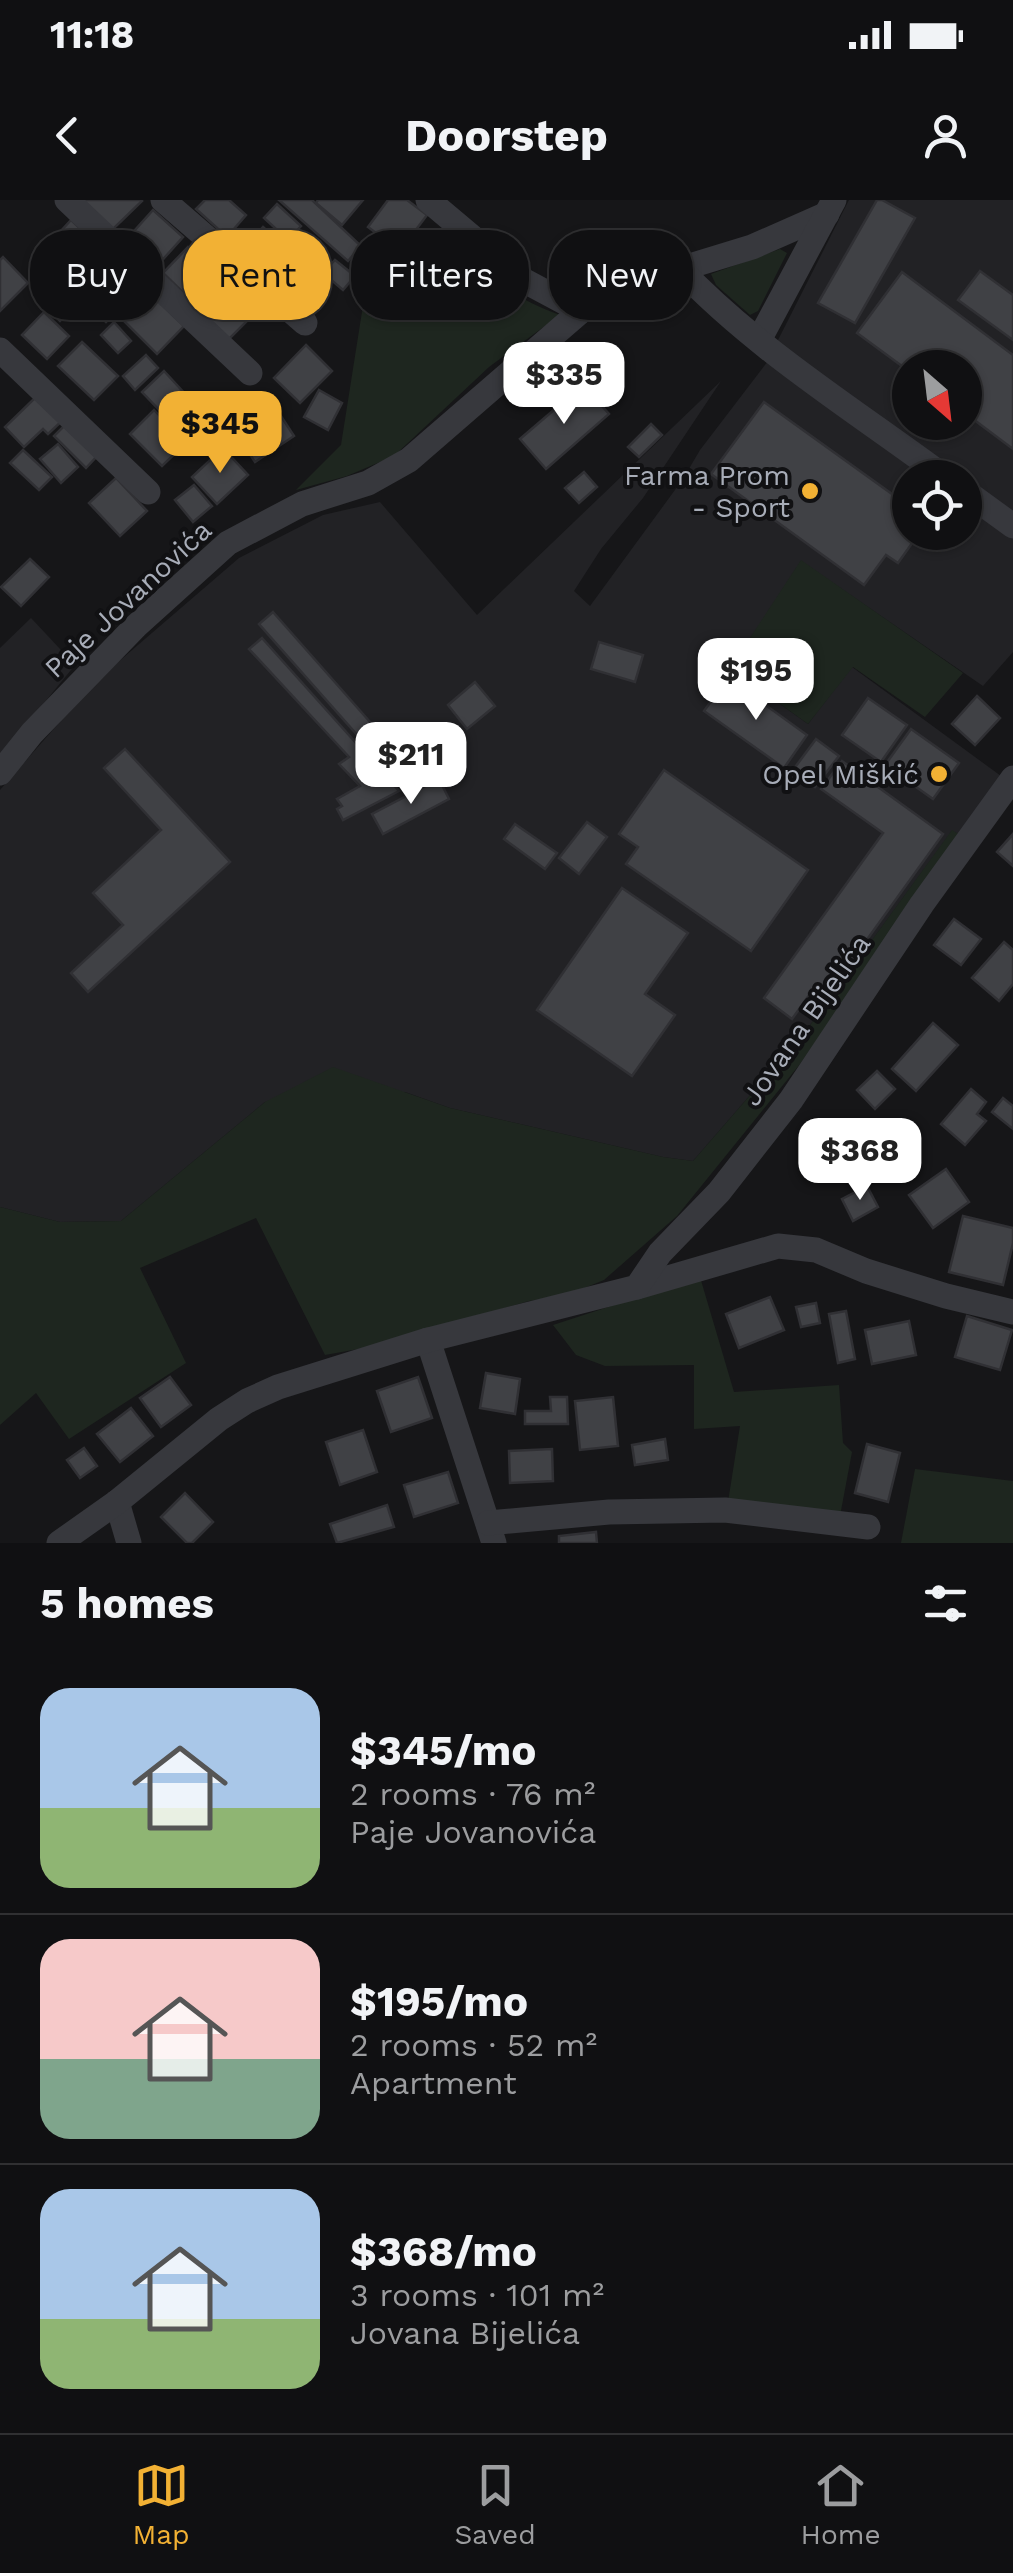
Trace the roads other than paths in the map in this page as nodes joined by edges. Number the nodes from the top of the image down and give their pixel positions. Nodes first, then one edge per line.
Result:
1 (68, 200) edge
2 (164, 200) edge
3 (428, 200) edge
4 (831, 207) edge
5 (693, 265) edge
6 (693, 283) edge
7 (549, 294) edge
8 (571, 320) edge
9 (305, 323) dead end
10 (759, 340) junction
11 (0, 350) edge
12 (250, 373) dead end
13 (922, 460) edge
14 (148, 492) dead end
15 (982, 503) edge
16 (1013, 526) edge
17 (0, 773) edge
18 (1013, 778) edge
19 (637, 1287) junction
20 (1012, 1306) edge
21 (428, 1340) junction
22 (117, 1502) junction
23 (868, 1527) dead end
24 (491, 1533) edge
25 (59, 1543) edge
26 (128, 1543) edge

1 - 12 street
2 - 9 street
3 - 7 street
4 - 5 street, Paje Jovanovića
4 - 10 street
6 - 10 street
8 - 17 street, Paje Jovanovića
10 - 13 street
11 - 14 street
15 - 16 street
18 - 19 street, Jovana Bijelića
19 - 20 street
19 - 21 street
21 - 22 street
21 - 24 street
22 - 25 street
22 - 26 street
23 - 24 street

